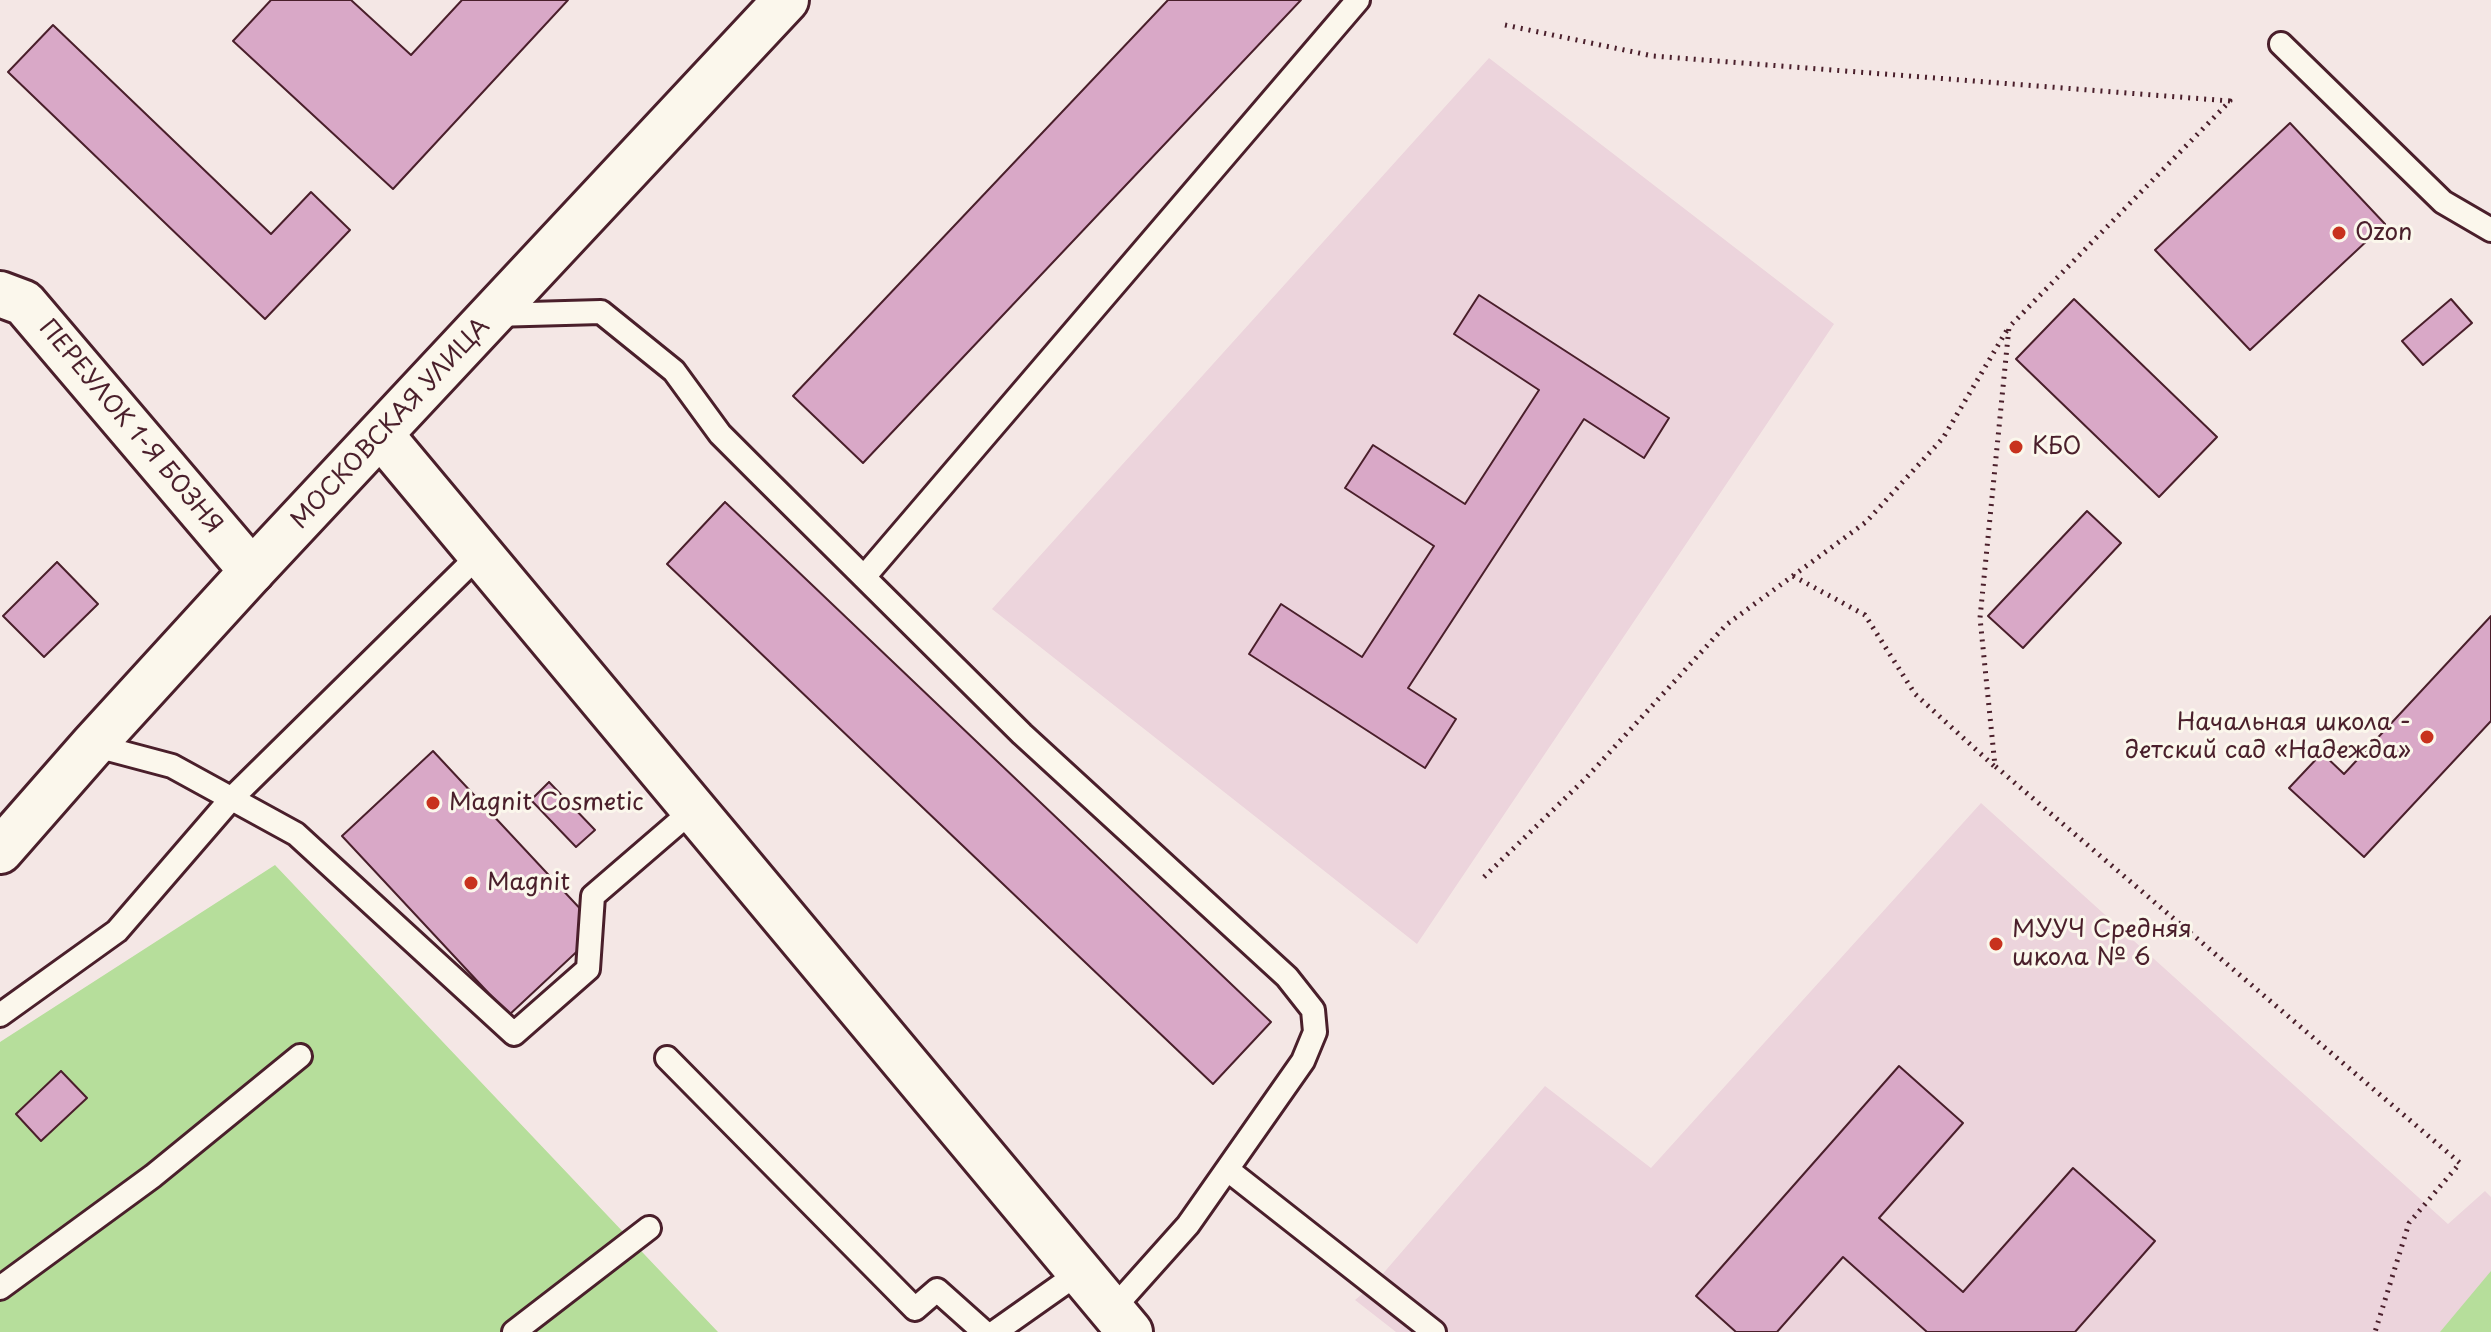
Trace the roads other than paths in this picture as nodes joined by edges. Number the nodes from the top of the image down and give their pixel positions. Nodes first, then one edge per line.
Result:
1 (786, 0) edge
2 (1358, 0) edge
3 (2281, 44) dead end
4 (2491, 230) edge
5 (0, 294) edge
6 (493, 315) junction
7 (381, 435) junction
8 (480, 554) junction
9 (252, 571) junction
10 (864, 577) junction
11 (93, 745) junction
12 (231, 799) junction
13 (694, 809) junction
14 (0, 851) edge
15 (0, 1015) edge
16 (300, 1056) dead end
17 (667, 1058) dead end
18 (1228, 1170) junction
19 (649, 1228) dead end
20 (1080, 1272) junction
21 (0, 1288) edge
22 (1121, 1321) edge
23 (514, 1332) edge
24 (984, 1332) edge
25 (995, 1332) edge
26 (1434, 1332) edge

1 - 6 street, МОСКОВСКАЯ УЛИЦА
2 - 10 lane
3 - 4 lane
5 - 9 street, ПЕРЕУЛОК 1-Я БОЗНЯ
6 - 7 street, МОСКОВСКАЯ УЛИЦА
6 - 10 lane
7 - 8 street
7 - 9 street, МОСКОВСКАЯ УЛИЦА
8 - 12 lane
8 - 13 street
9 - 11 street, МОСКОВСКАЯ УЛИЦА
10 - 18 lane
11 - 12 lane
11 - 14 street, МОСКОВСКАЯ УЛИЦА
12 - 13 lane
12 - 15 lane
13 - 20 street
16 - 21 lane
17 - 24 lane
18 - 22 lane
18 - 26 lane
19 - 23 lane
20 - 22 street
20 - 25 lane

